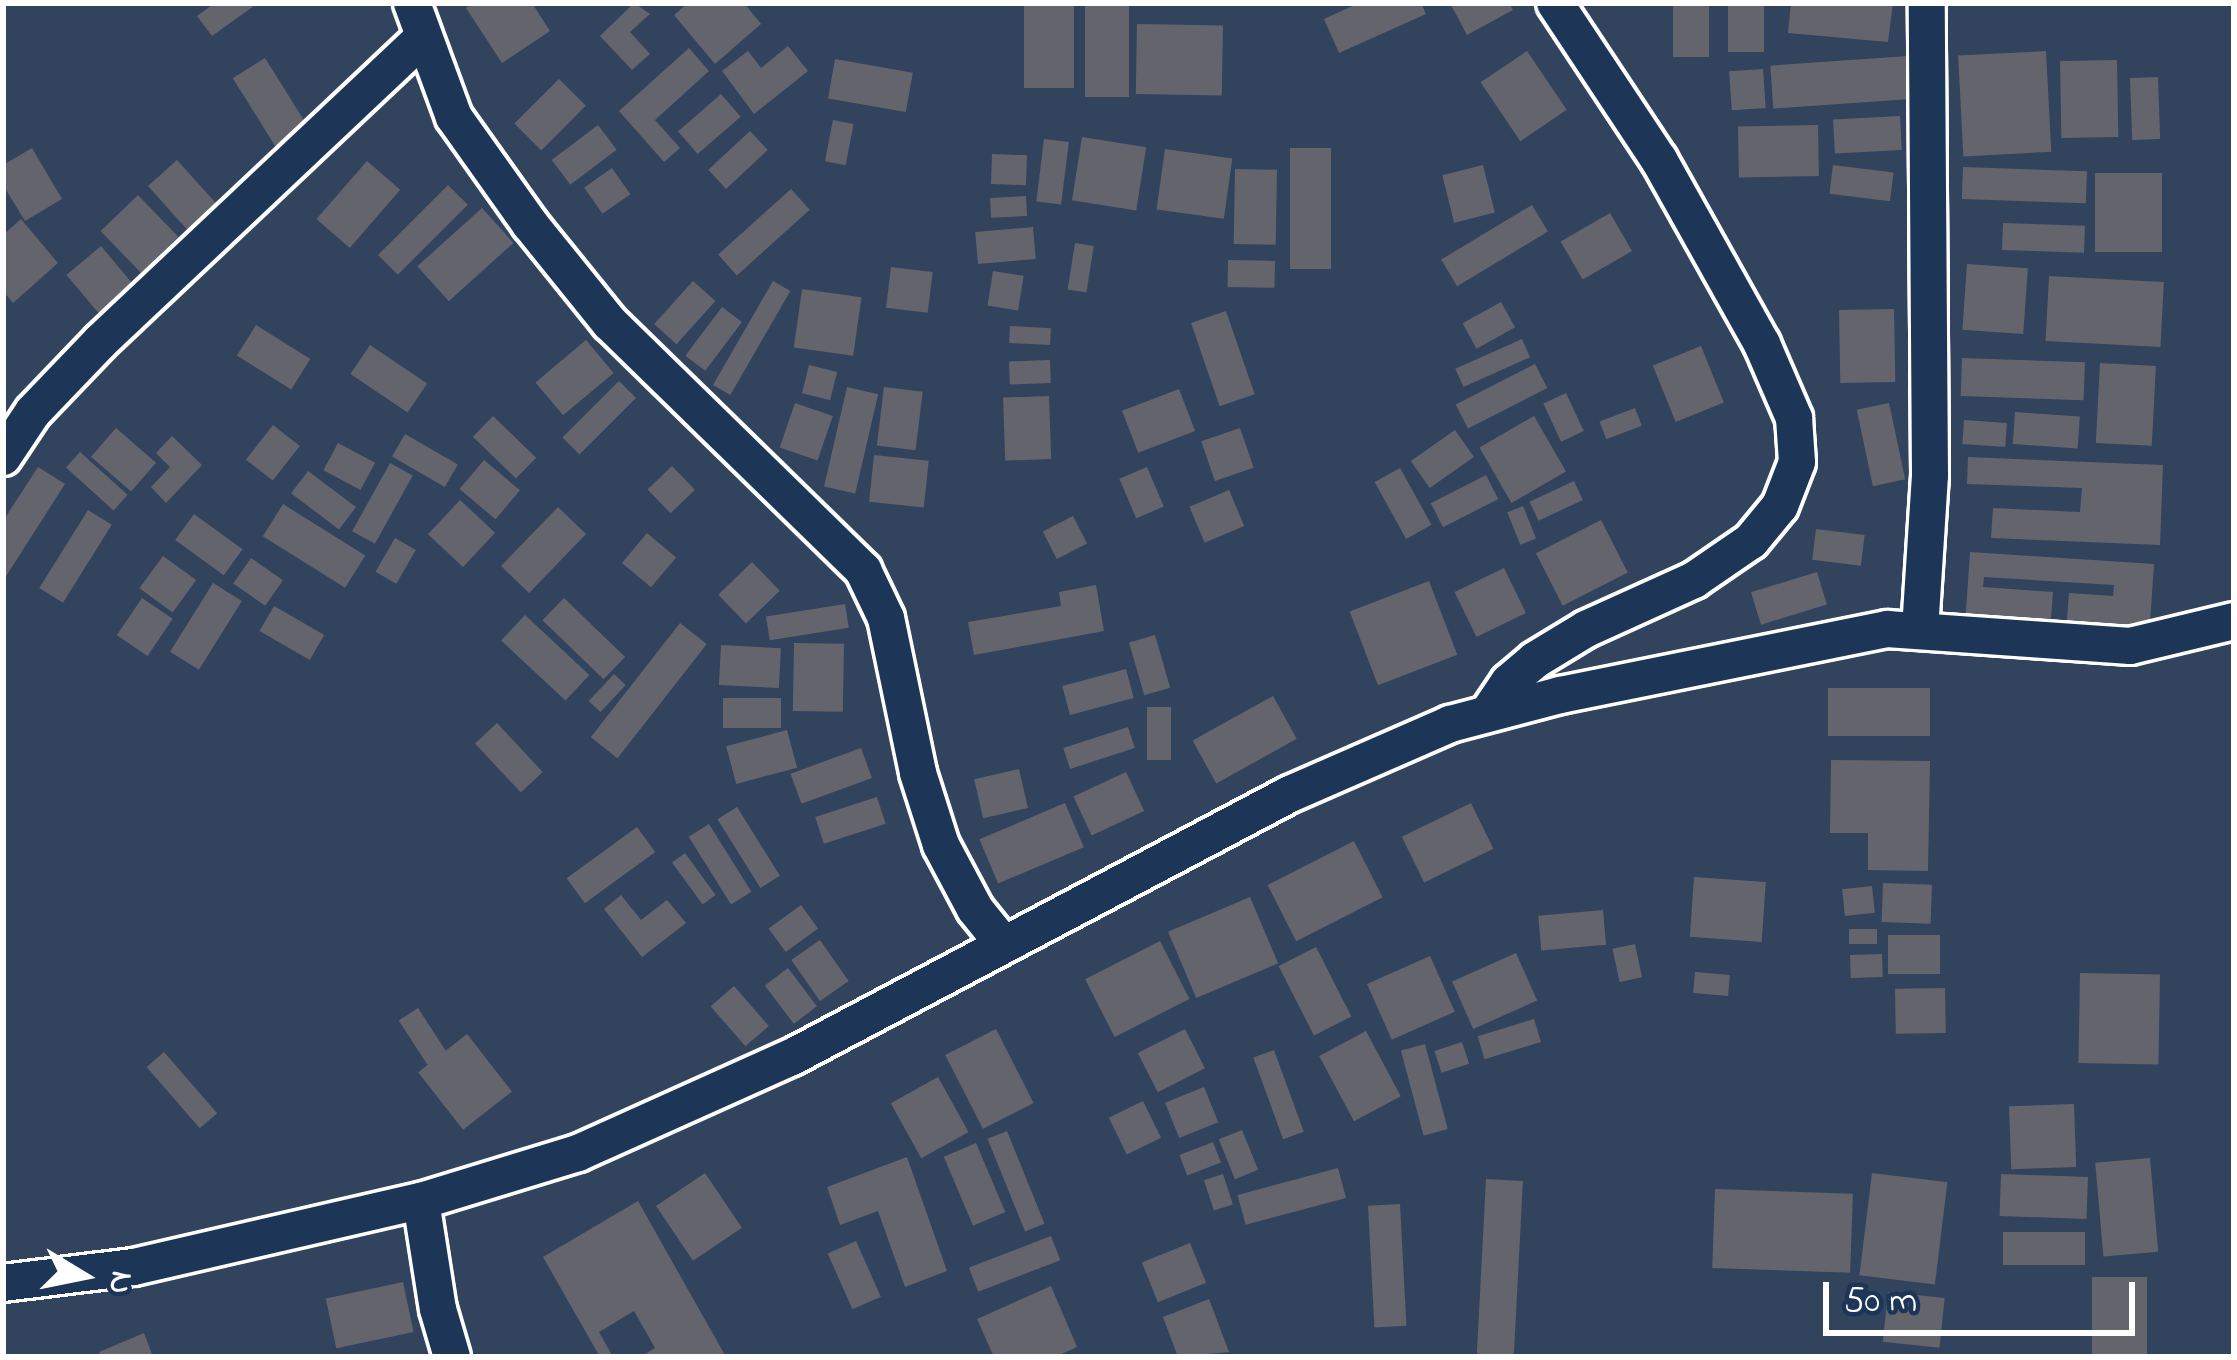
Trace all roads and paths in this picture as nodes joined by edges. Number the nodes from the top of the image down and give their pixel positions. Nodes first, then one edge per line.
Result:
1 (1555, 3) edge
2 (1927, 3) edge
3 (416, 21) edge
4 (3, 457) edge
5 (2234, 621) edge
6 (1920, 631) junction
7 (1488, 713) junction
8 (1004, 945) junction
9 (421, 1201) junction
10 (3, 1283) edge
11 (452, 1357) edge

1 - 7 street
2 - 6 street
3 - 4 street
3 - 8 street
5 - 6 street
6 - 7 street
7 - 8 street
8 - 9 street
9 - 10 street
9 - 11 street

